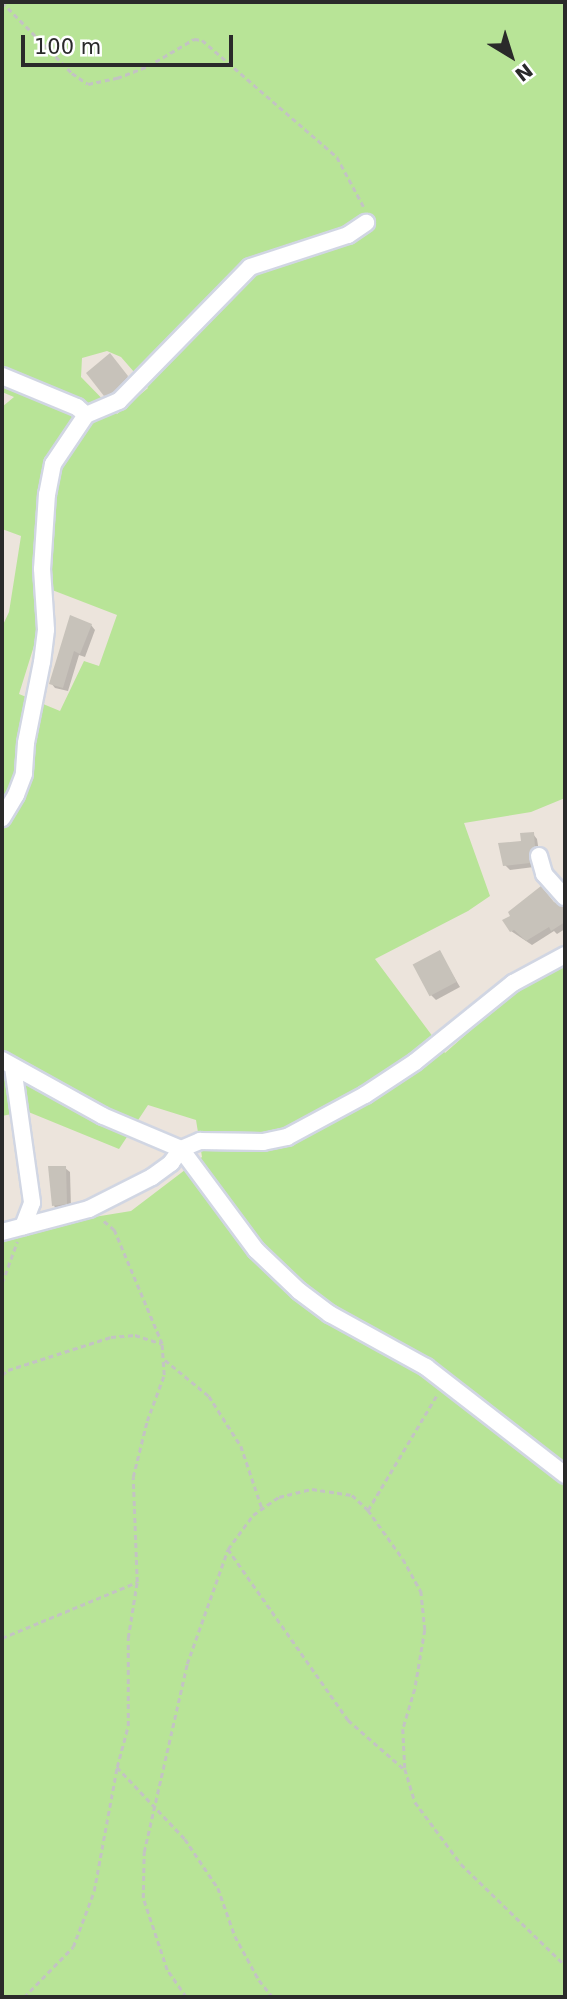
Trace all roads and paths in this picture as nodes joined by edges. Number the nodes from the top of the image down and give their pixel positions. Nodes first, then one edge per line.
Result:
1 (2, 2) edge
2 (366, 223) joint
3 (2, 376) edge
4 (86, 415) junction
5 (2, 818) edge
6 (539, 856) dead end
7 (565, 897) edge
8 (565, 955) edge
9 (7, 1064) edge
10 (181, 1149) junction
11 (89, 1209) junction
12 (23, 1226) junction
13 (2, 1232) edge
14 (2, 1283) edge
15 (162, 1344) junction
16 (165, 1360) junction
17 (2, 1375) edge
18 (445, 1381) junction
19 (565, 1475) edge
20 (263, 1509) junction
21 (368, 1510) junction
22 (228, 1549) junction
23 (137, 1583) junction
24 (2, 1638) edge
25 (117, 1767) junction
26 (405, 1769) junction
27 (155, 1807) junction
28 (565, 1965) edge
29 (24, 1997) edge
30 (186, 1997) edge
31 (273, 1997) edge

1 - 2 path
2 - 4 street
3 - 4 street
4 - 5 street
6 - 7 street
8 - 10 street
9 - 10 street
9 - 12 street
10 - 11 street
10 - 18 street
11 - 12 street
11 - 15 path
12 - 13 street
12 - 14 path
15 - 16 path
15 - 17 path
16 - 20 path
16 - 23 path
18 - 19 street
18 - 21 path
20 - 21 path
20 - 22 path
21 - 26 path
22 - 26 path
22 - 27 path
23 - 24 path
23 - 25 path
25 - 27 path
25 - 29 path
26 - 28 path
27 - 30 path
27 - 31 path

